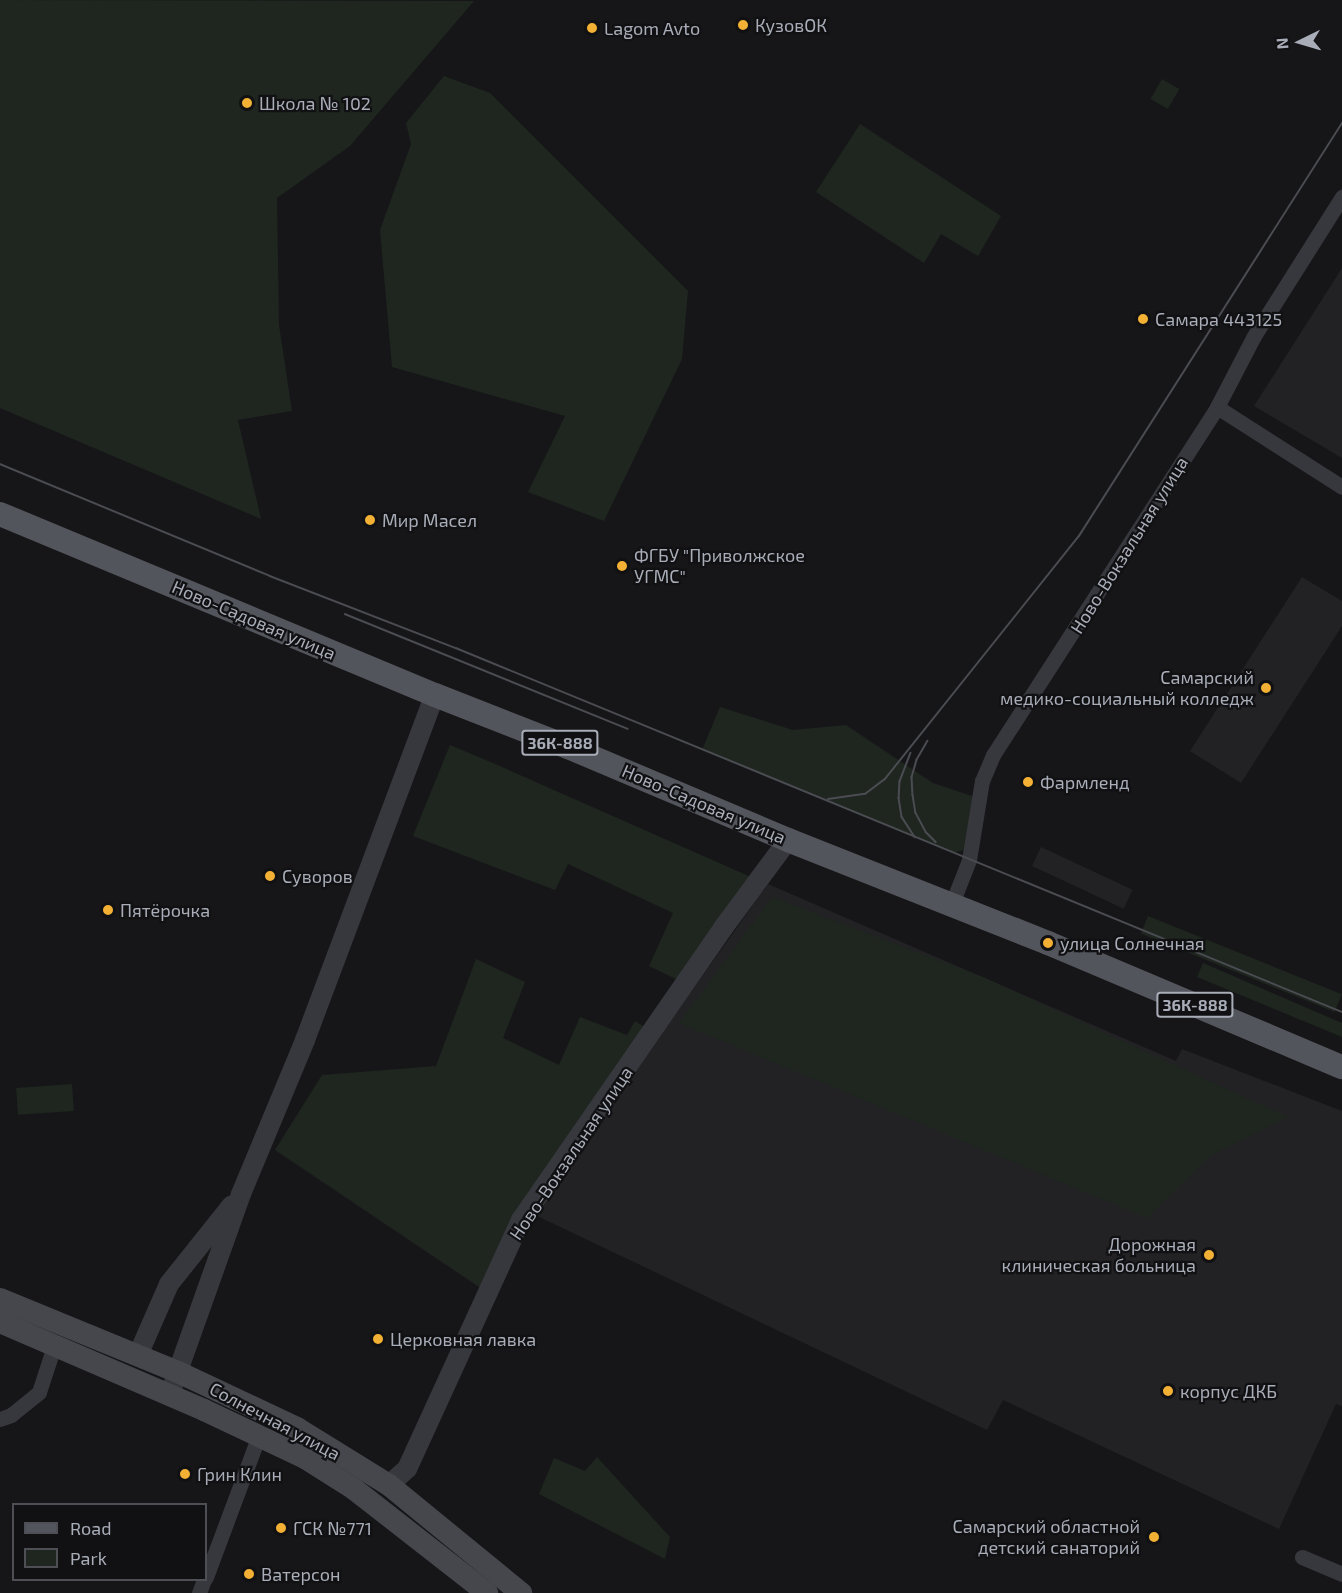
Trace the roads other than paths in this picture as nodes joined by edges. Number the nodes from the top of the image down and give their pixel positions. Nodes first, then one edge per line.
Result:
1 (1342, 197) edge
2 (1217, 407) junction
3 (1342, 487) edge
4 (0, 514) edge
5 (435, 695) junction
6 (788, 840) junction
7 (951, 906) junction
8 (1342, 1067) edge
9 (241, 1194) junction
10 (0, 1299) edge
11 (0, 1322) edge
12 (55, 1343) junction
13 (138, 1355) junction
14 (178, 1372) junction
15 (169, 1396) junction
16 (0, 1419) edge
17 (259, 1436) junction
18 (389, 1485) junction
19 (1302, 1557) dead end
20 (207, 1573) edge
21 (1342, 1574) edge
22 (487, 1593) edge
23 (520, 1593) edge

1 - 2 street, Ново-Вокзальная улица
2 - 3 street
2 - 7 street, Ново-Вокзальная улица
4 - 5 main road, Ново-Садовая улица / 36К-888
5 - 6 main road, Ново-Садовая улица / 36К-888
5 - 9 street
6 - 7 main road, Ново-Садовая улица / 36К-888
6 - 18 street, Ново-Вокзальная улица
7 - 8 main road, Ново-Садовая улица / 36К-888
9 - 13 street
9 - 14 street
10 - 13 main road, Солнечная улица
11 - 12 main road, Солнечная улица
12 - 15 main road, Солнечная улица
12 - 16 street
13 - 14 main road, Солнечная улица
14 - 15 street
14 - 18 main road, Солнечная улица
15 - 17 main road, Солнечная улица
17 - 20 street
17 - 22 main road, Солнечная улица
18 - 23 main road, Солнечная улица
19 - 21 street

